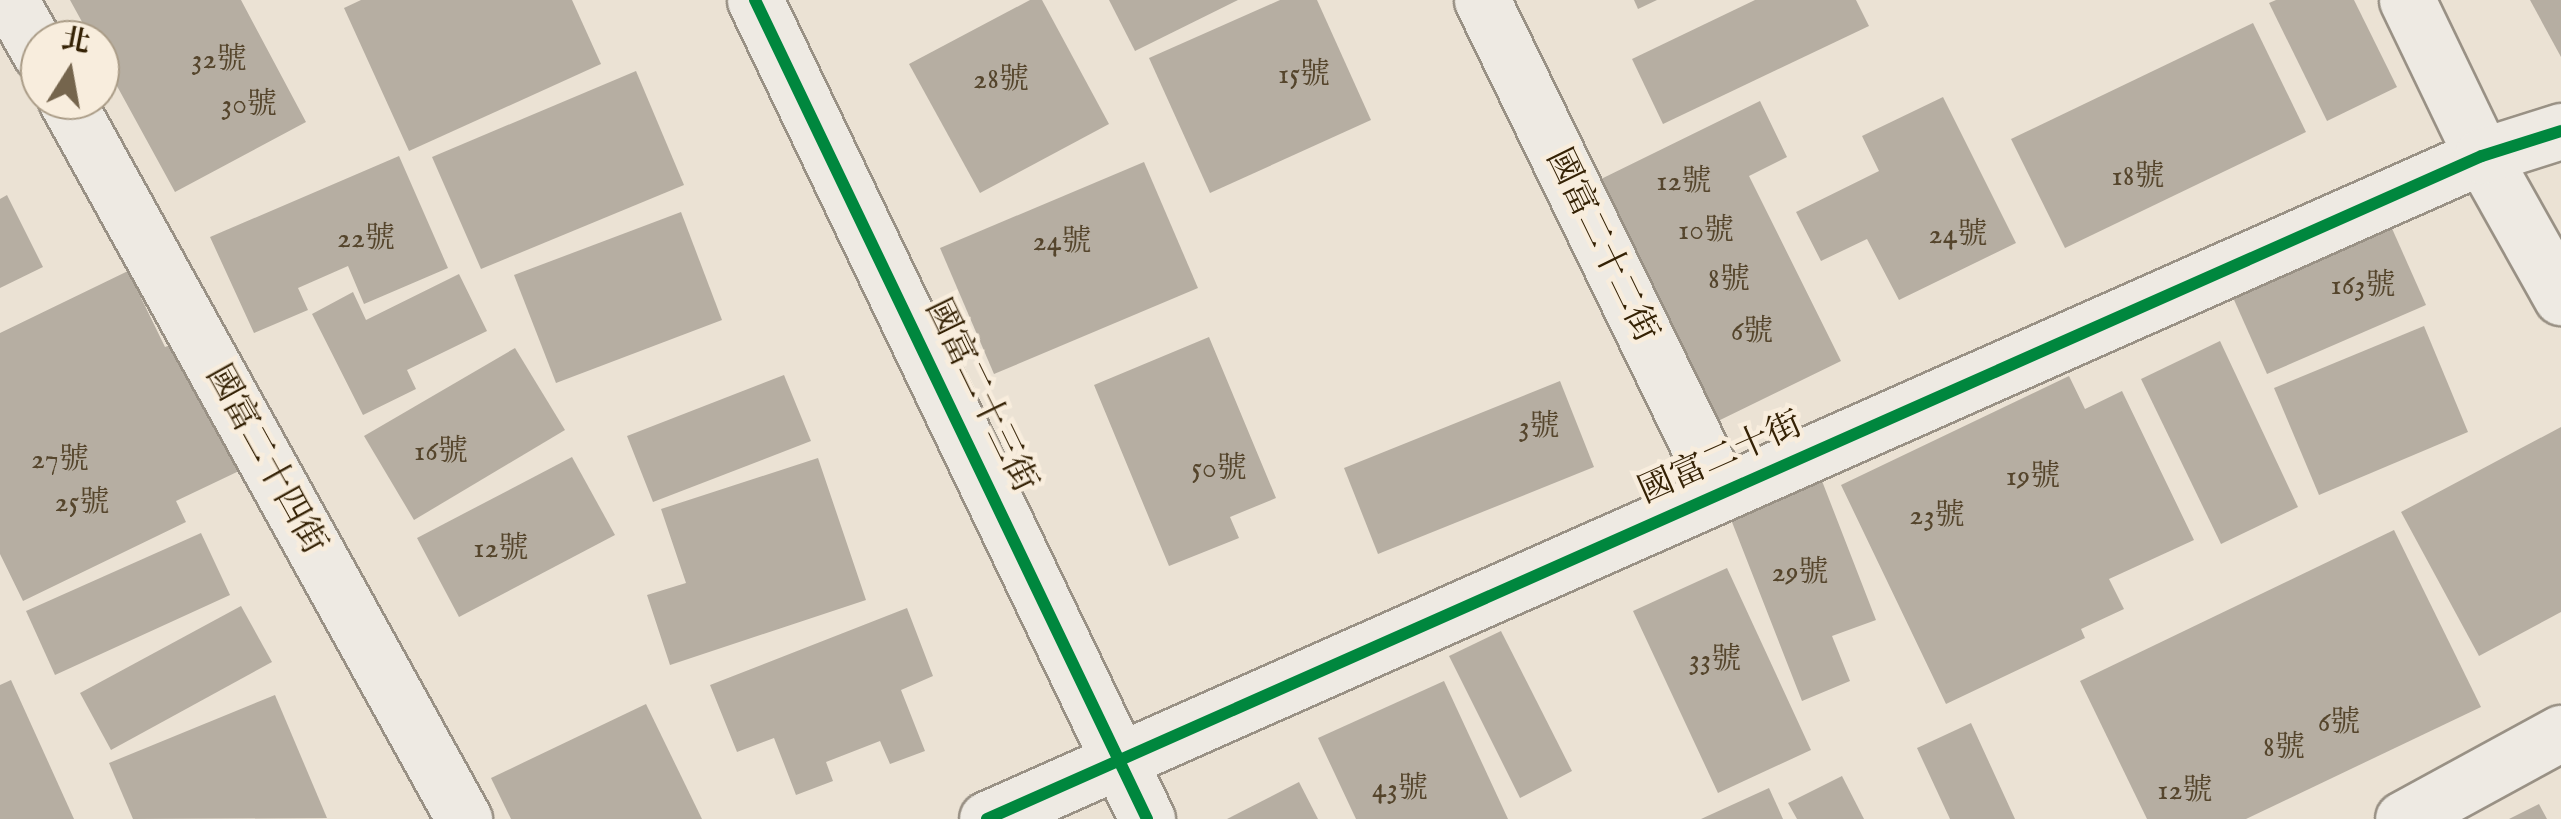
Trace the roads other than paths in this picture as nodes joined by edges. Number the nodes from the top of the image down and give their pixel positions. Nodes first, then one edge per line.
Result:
1 (755, 0) edge
2 (1482, 0) edge
3 (2407, 0) edge
4 (77, 120) edge
5 (2561, 131) edge
6 (2482, 156) junction
7 (2561, 297) edge
8 (1721, 492) junction
9 (2561, 733) edge
10 (1122, 758) junction
11 (464, 819) edge
12 (986, 819) edge
13 (1146, 819) edge
14 (2403, 819) edge

1 - 10 street, 國富二十三街
2 - 8 street, 國富二十二街
3 - 6 street
4 - 11 street, 國富二十四街
5 - 6 street, 國富二十街
6 - 7 street
6 - 8 street, 國富二十街
8 - 10 street, 國富二十街
9 - 14 street
10 - 12 street, 國富二十街
10 - 13 street, 國富二十三街

